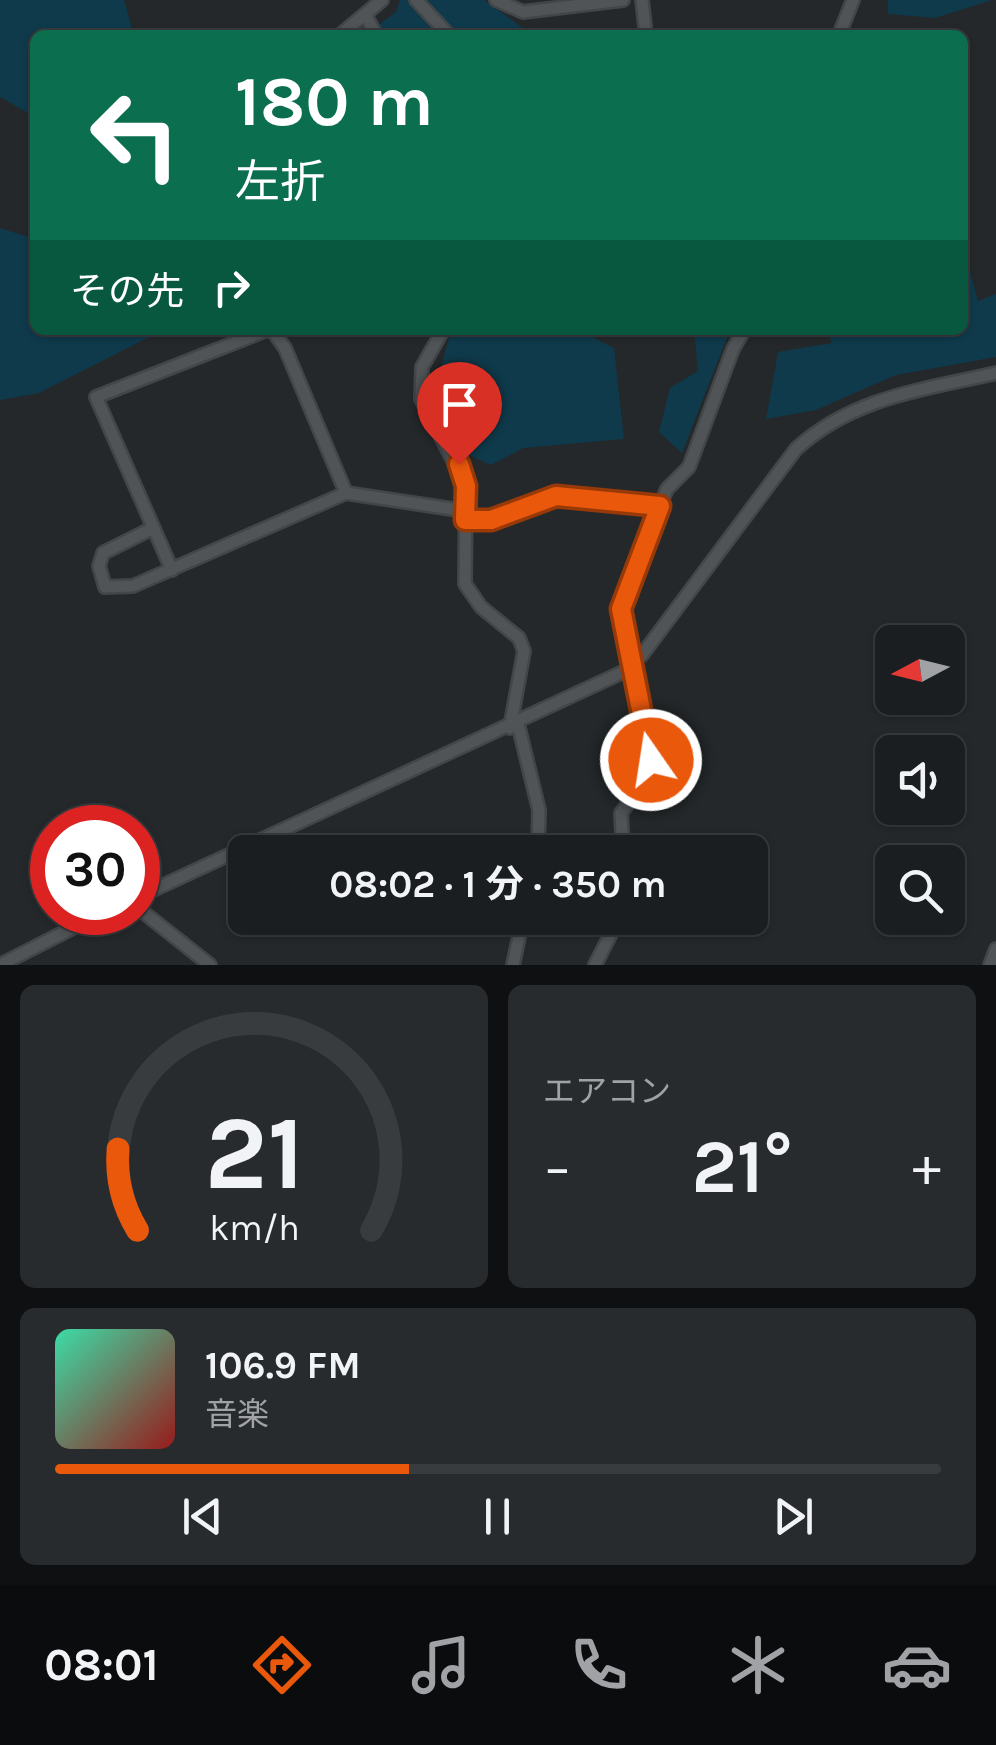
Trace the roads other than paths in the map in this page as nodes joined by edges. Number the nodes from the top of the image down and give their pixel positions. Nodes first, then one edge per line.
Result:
1 (382, 0) edge
2 (416, 0) edge
3 (496, 0) edge
4 (622, 0) edge
5 (642, 0) edge
6 (853, 0) edge
7 (366, 16) junction
8 (347, 30) edge
9 (373, 30) edge
10 (444, 30) edge
11 (645, 30) edge
12 (842, 30) edge
13 (256, 335) edge
14 (273, 335) edge
15 (440, 335) edge
16 (741, 335) edge
17 (996, 373) edge
18 (346, 493) junction
19 (660, 506) junction
20 (465, 516) junction
21 (154, 528) junction
22 (172, 570) junction
23 (642, 655) dead end
24 (623, 672) dead end
25 (514, 726) junction
26 (538, 835) edge
27 (623, 835) edge
28 (160, 887) edge
29 (160, 925) edge
30 (59, 935) edge
31 (519, 935) edge
32 (610, 935) edge
33 (996, 950) edge
34 (0, 965) edge
35 (210, 965) edge
36 (513, 965) edge
37 (595, 965) edge
38 (990, 965) edge

1 - 7 street
2 - 10 street
3 - 4 street
5 - 11 street
6 - 12 street
7 - 8 street
7 - 9 street
13 - 21 street
14 - 18 street
15 - 20 street
16 - 19 street
17 - 23 street
18 - 20 street
18 - 22 street
19 - 20 street
19 - 27 street
20 - 25 street
21 - 22 street
21 - 22 street
24 - 25 street
25 - 26 street
25 - 28 street
29 - 35 street
30 - 34 street
31 - 36 street
32 - 37 street
33 - 38 street

